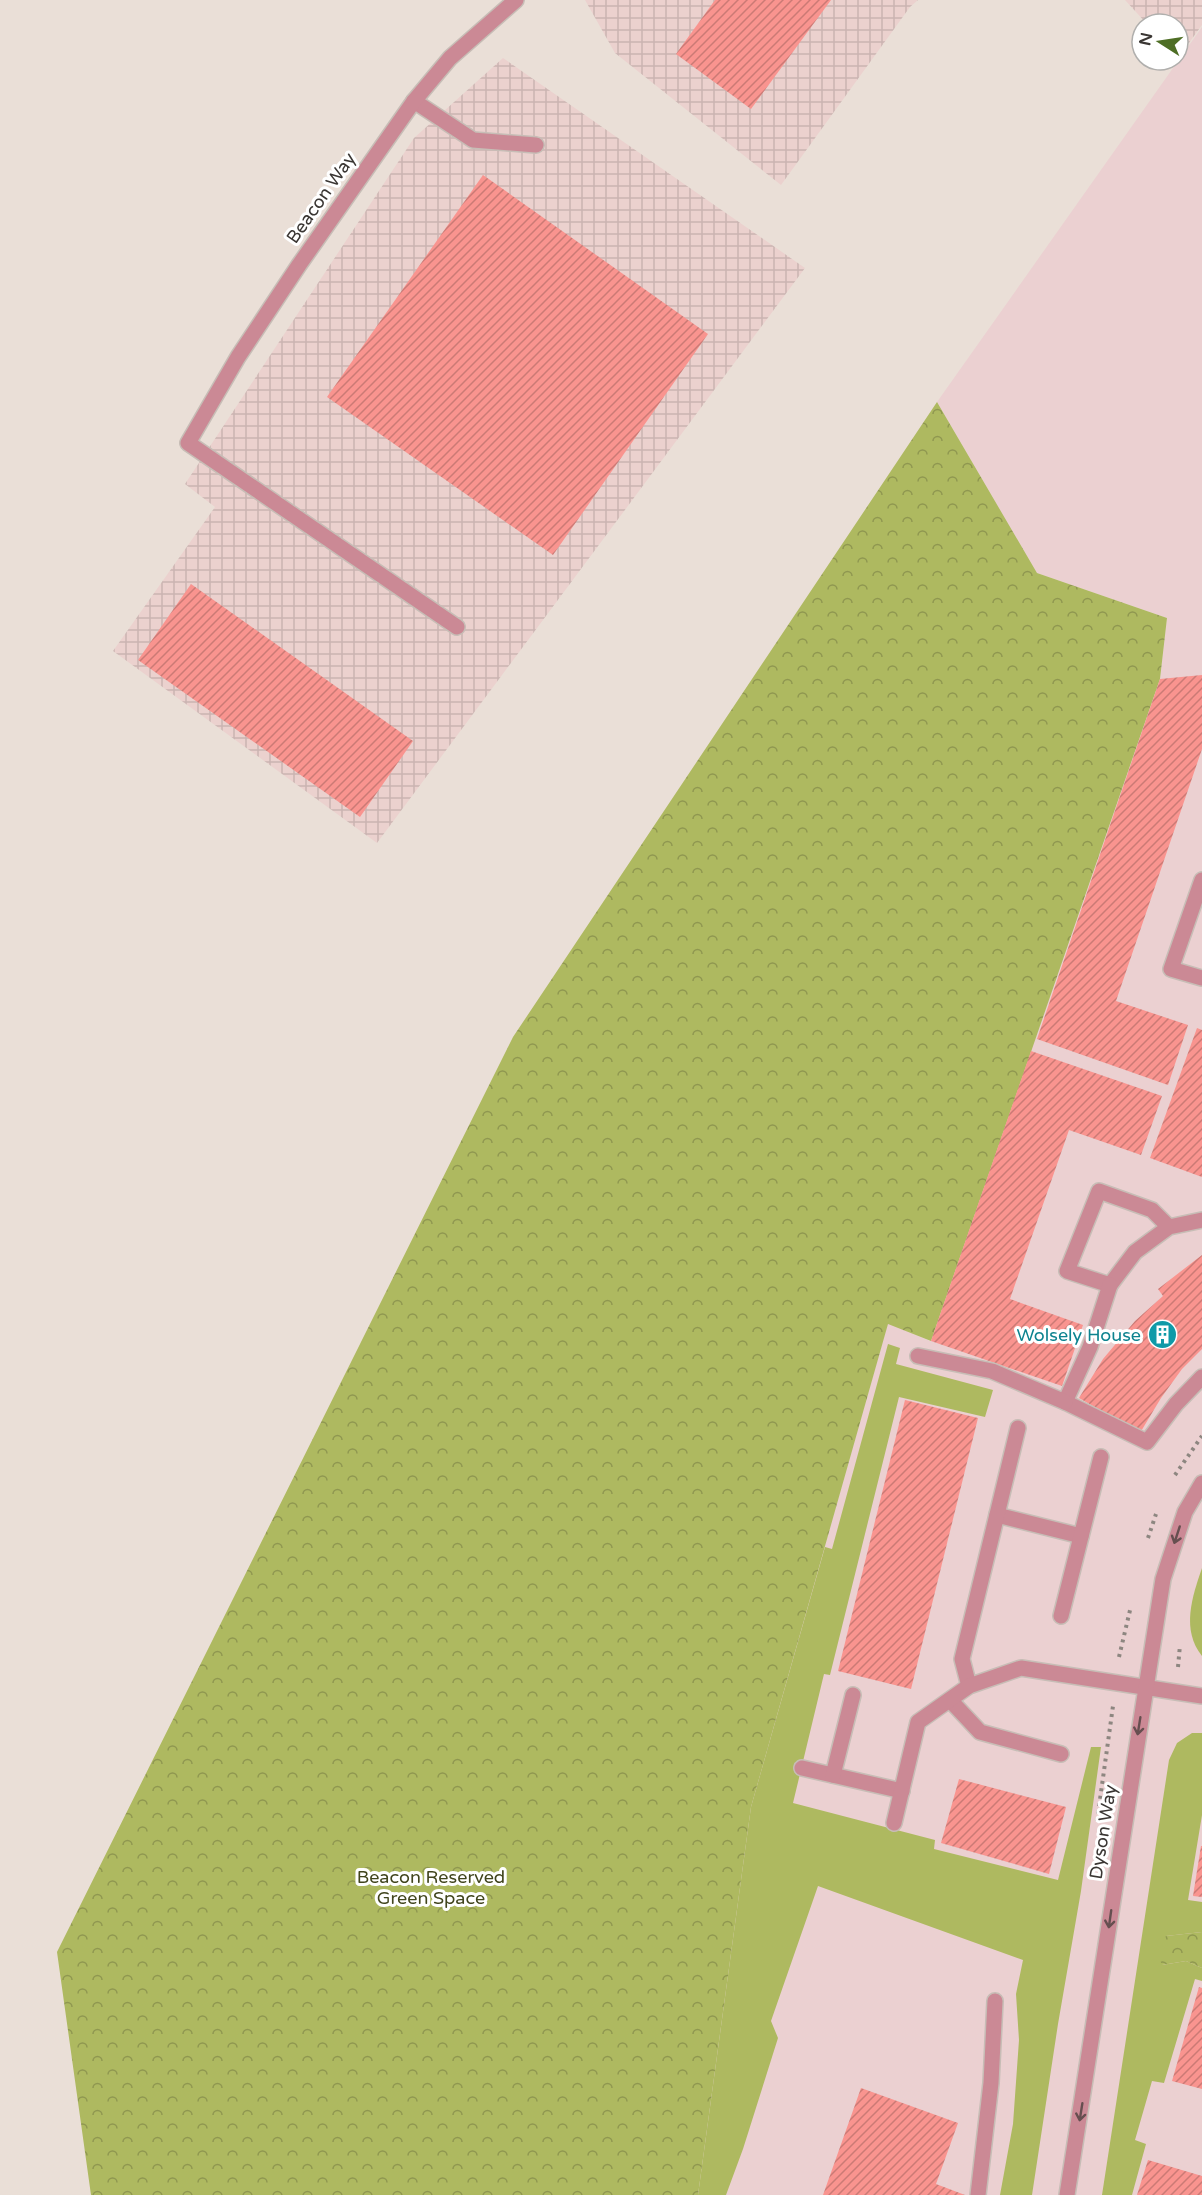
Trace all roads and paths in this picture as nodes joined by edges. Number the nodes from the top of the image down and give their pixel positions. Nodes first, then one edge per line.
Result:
1 (516, 0) edge
2 (414, 101) junction
3 (536, 145) dead end
4 (456, 627) dead end
5 (1202, 880) edge
6 (1202, 978) edge
7 (1202, 1220) edge
8 (1169, 1227) junction
9 (1110, 1285) junction
10 (918, 1356) dead end
11 (1202, 1377) edge
12 (1065, 1402) junction
13 (1018, 1428) dead end
14 (1101, 1456) dead end
15 (1202, 1483) edge
16 (997, 1515) junction
17 (1081, 1536) junction
18 (1061, 1616) dead end
19 (969, 1686) junction
20 (1145, 1687) junction
21 (853, 1695) dead end
22 (1202, 1696) edge
23 (950, 1700) junction
24 (1061, 1754) dead end
25 (802, 1767) dead end
26 (833, 1775) junction
27 (902, 1791) junction
28 (894, 1823) dead end
29 (995, 2001) dead end
30 (978, 2195) edge
31 (1067, 2195) edge

1 - 2 street, Beacon Way
2 - 3 street
2 - 4 street, Beacon Way
5 - 6 street
7 - 8 street
8 - 9 street
8 - 9 street
9 - 12 street
10 - 12 street
11 - 12 street
13 - 16 street
14 - 17 street
15 -> 20 street, Dyson Way
16 - 17 street
16 - 19 street
17 - 18 street
19 - 20 street
19 - 23 street
20 - 22 street
20 -> 31 street, Dyson Way
21 - 26 street
23 - 24 street
23 - 27 street
25 - 26 street
26 - 27 street
27 - 28 street
29 - 30 street

